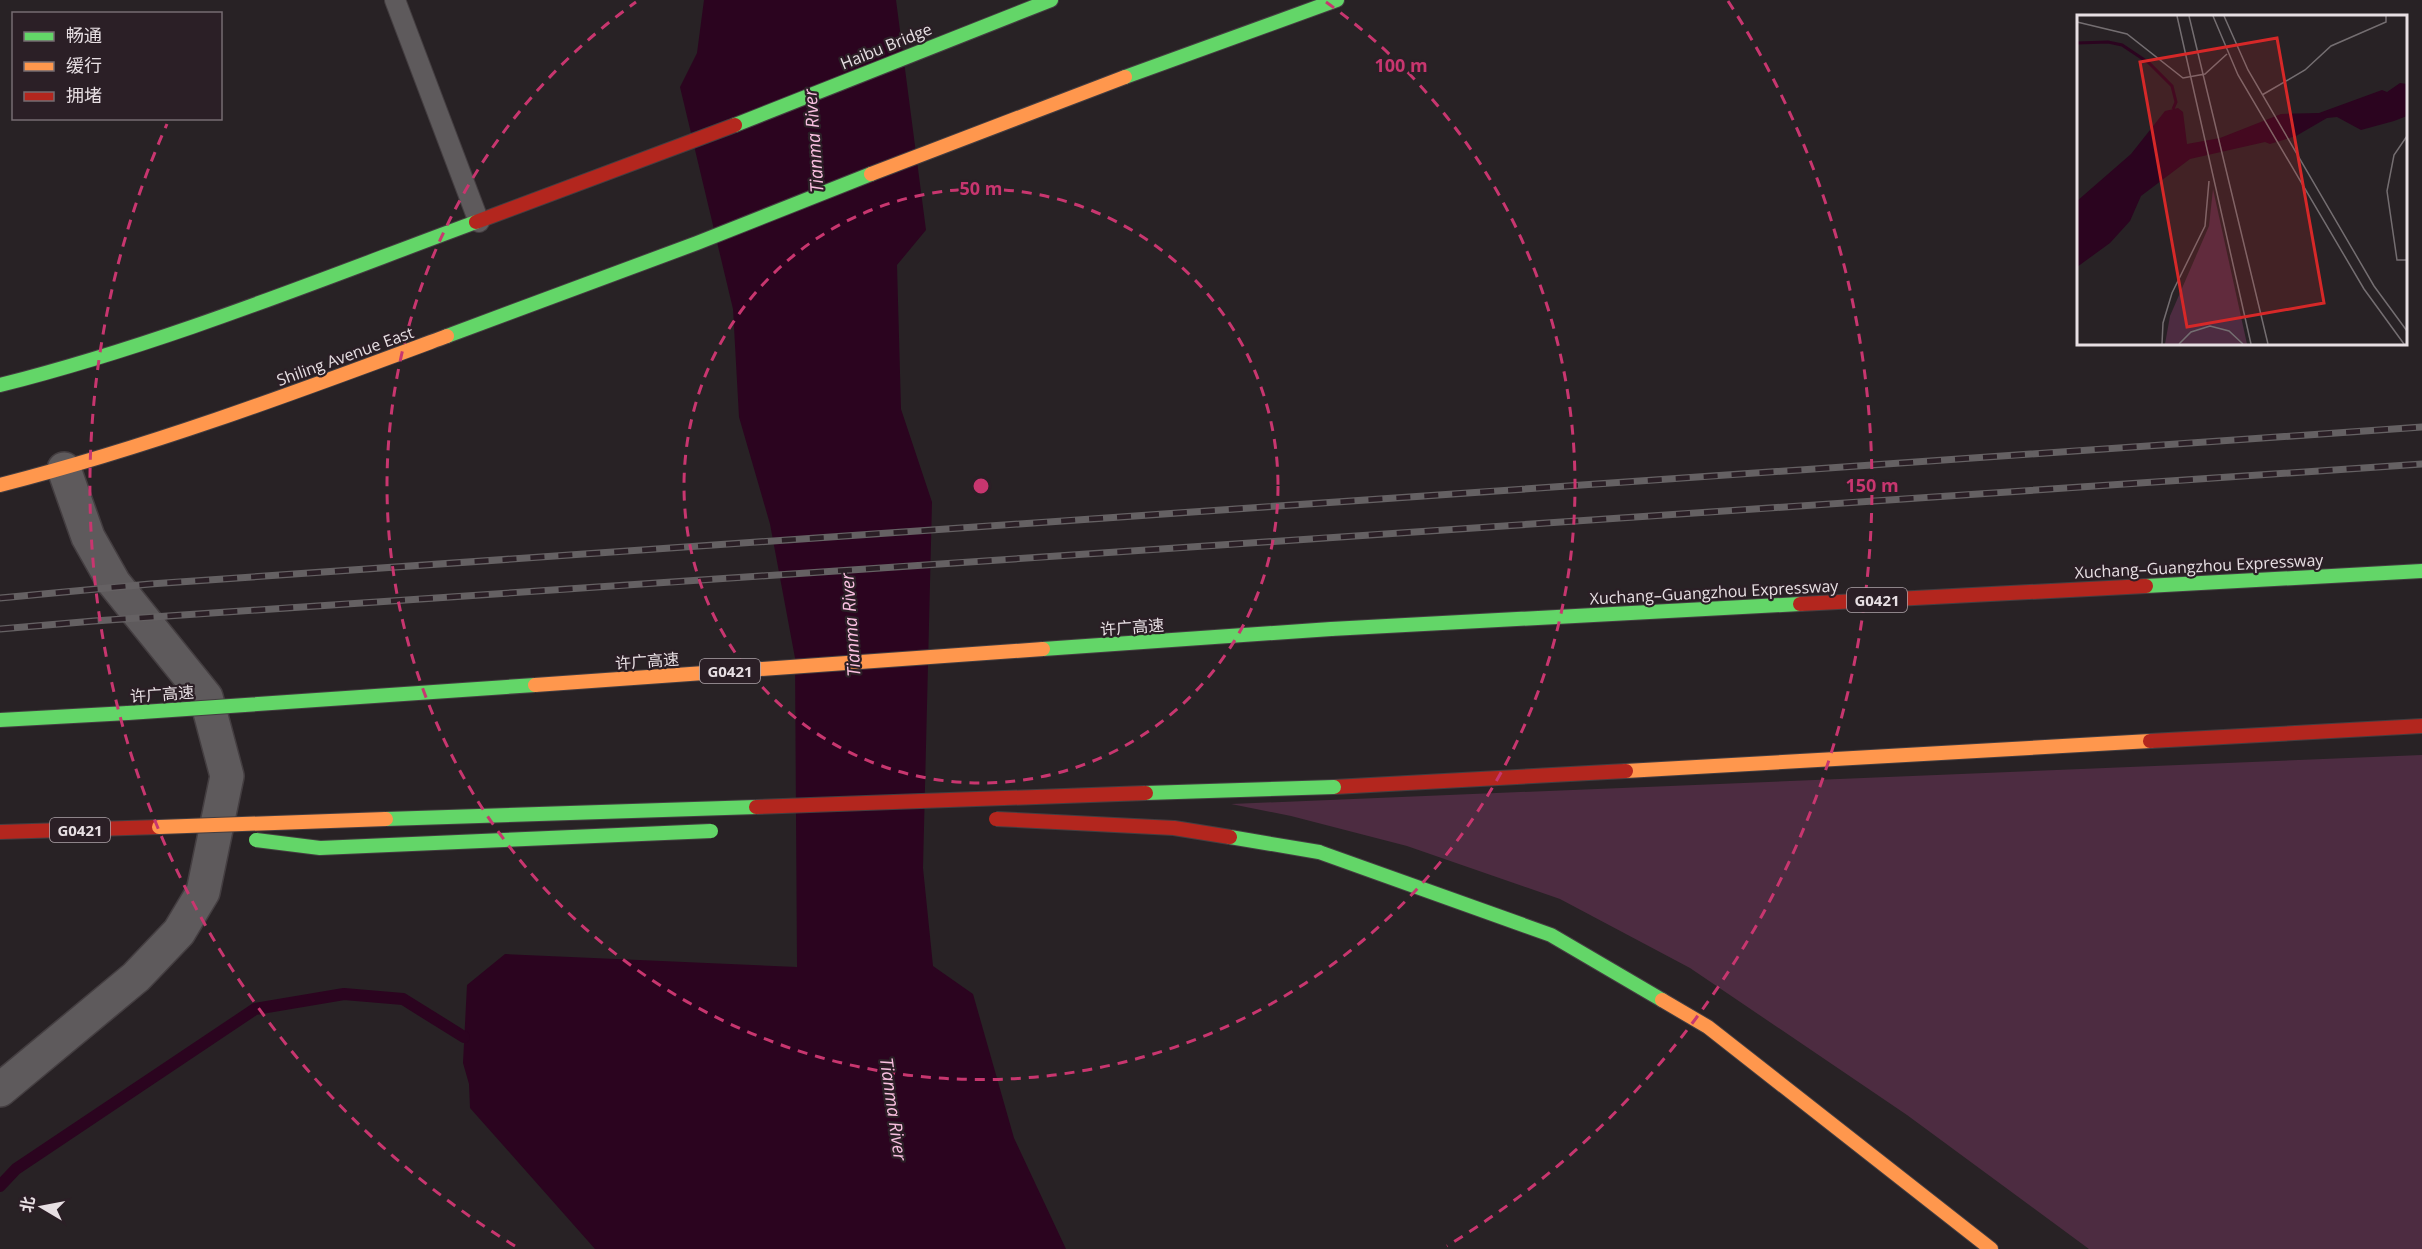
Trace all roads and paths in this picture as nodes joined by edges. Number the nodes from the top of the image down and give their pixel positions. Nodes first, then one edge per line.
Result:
1 (395, 0) edge
2 (1051, 0) edge
3 (1337, 0) edge
4 (479, 222) junction
5 (0, 385) edge
6 (64, 469) junction
7 (0, 485) edge
8 (2422, 571) edge
9 (1331, 629) joint
10 (0, 720) edge
11 (2422, 726) edge
12 (980, 820) dead end
13 (159, 827) junction
14 (721, 831) dead end
15 (0, 832) edge
16 (0, 1090) edge
17 (1991, 1249) edge

1 - 4 lane
2 - 4 main road, Haibu Bridge
3 - 6 main road, Shiling Avenue East
4 - 5 main road
6 - 7 main road, Shiling Avenue East
6 - 16 street
8 - 9 main road, Xuchang–Guangzhou Expressway / G0421
9 - 10 main road, 许广高速 / G0421, bridge
11 - 13 main road, G0421, bridge
12 - 17 main road, bridge
13 - 14 main road, bridge
13 - 15 main road, G0421

